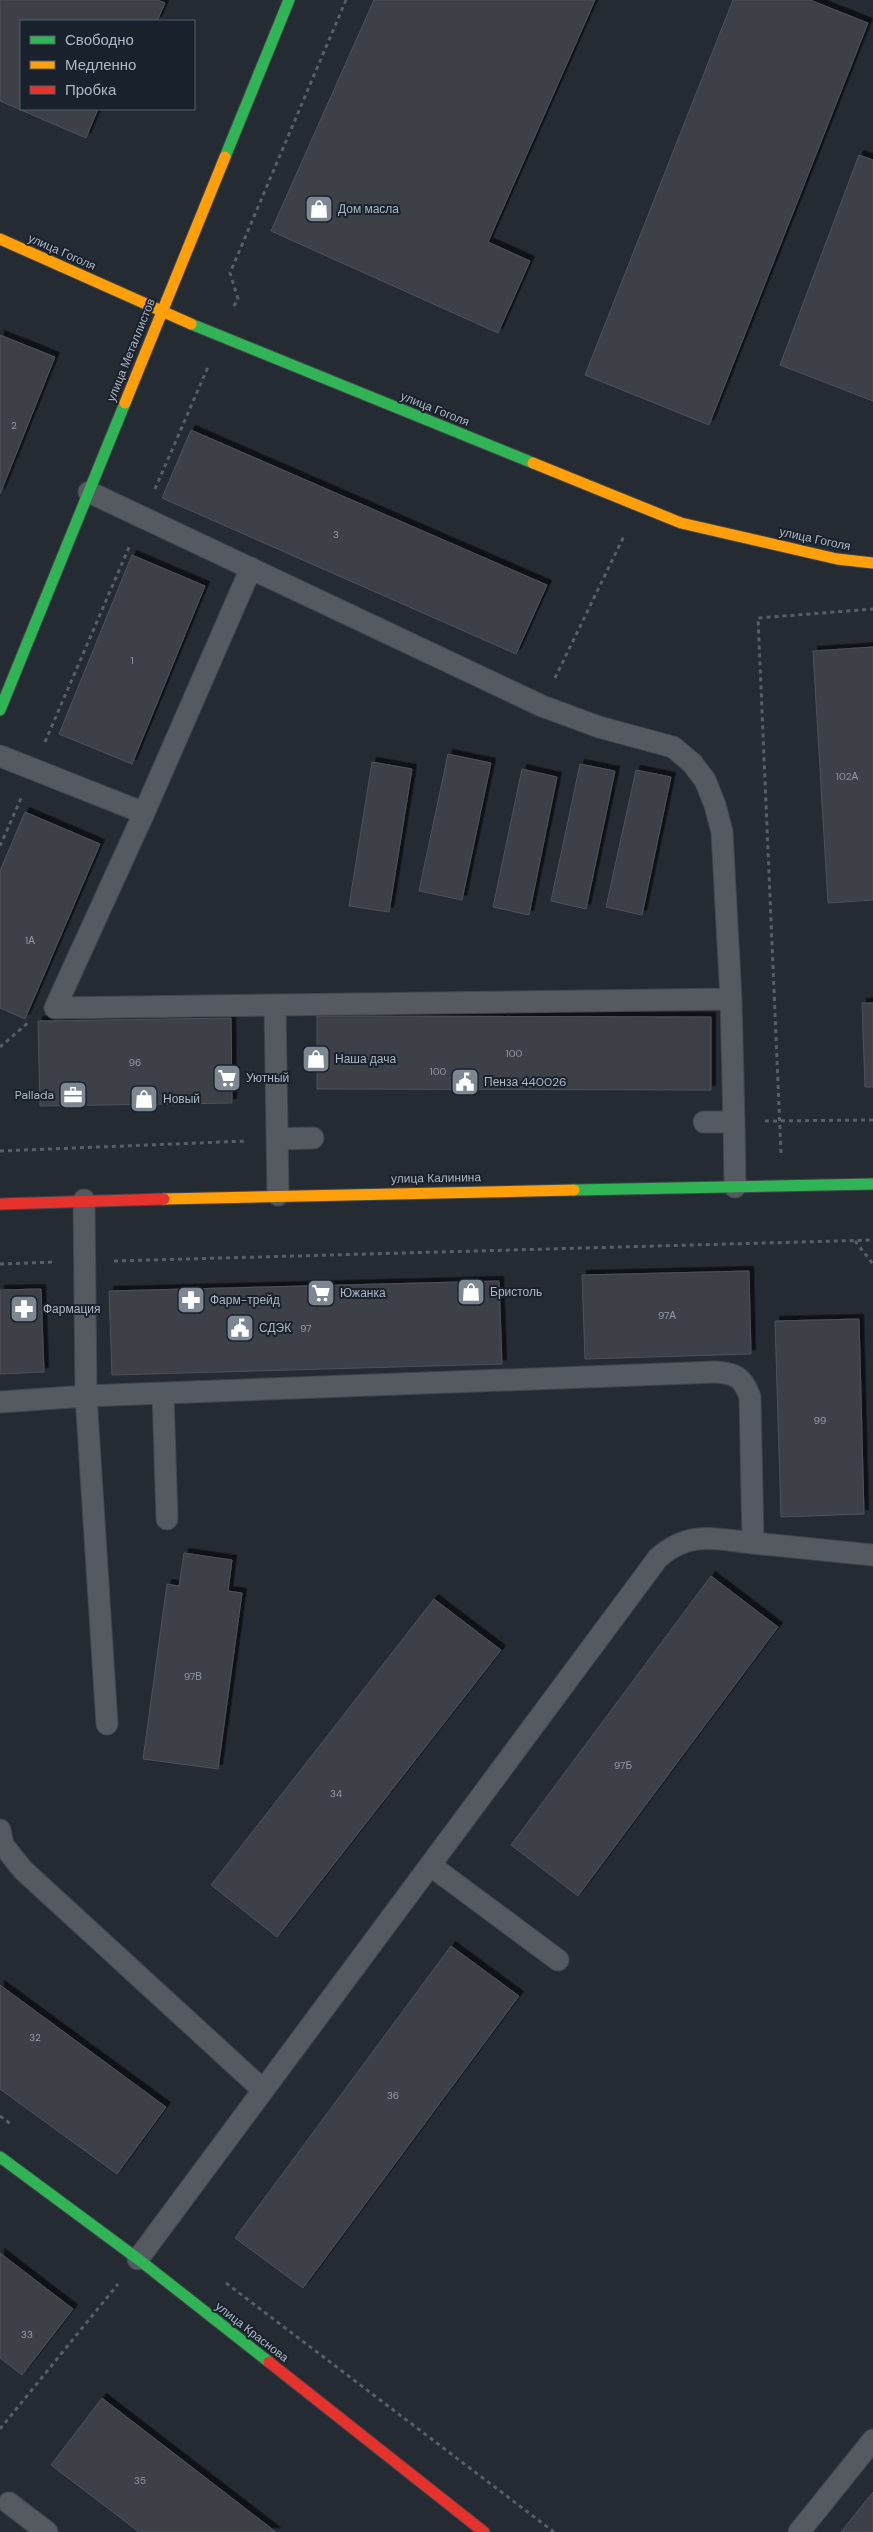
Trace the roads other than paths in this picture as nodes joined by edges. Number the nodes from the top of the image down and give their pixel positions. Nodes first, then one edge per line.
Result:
1 (289, 0) edge
2 (0, 239) edge
3 (162, 312) junction
4 (89, 492) junction
5 (873, 563) edge
6 (251, 568) junction
7 (0, 710) edge
8 (0, 756) edge
9 (144, 813) junction
10 (731, 999) junction
11 (275, 1005) junction
12 (704, 1122) dead end
13 (734, 1122) junction
14 (313, 1138) dead end
15 (278, 1139) junction
16 (873, 1184) edge
17 (735, 1187) junction
18 (278, 1195) junction
19 (84, 1200) junction
20 (0, 1204) edge
21 (163, 1394) junction
22 (86, 1396) junction
23 (0, 1402) edge
24 (167, 1518) dead end
25 (753, 1543) junction
26 (873, 1555) edge
27 (107, 1724) dead end
28 (0, 1830) edge
29 (430, 1865) junction
30 (558, 1960) dead end
31 (264, 2090) junction
32 (0, 2157) edge
33 (138, 2259) junction
34 (873, 2440) edge
35 (9, 2503) dead end
36 (47, 2532) edge
37 (484, 2532) edge
38 (798, 2532) edge

1 - 3 main road, улица Металлистов
2 - 3 main road, улица Гоголя
3 - 4 main road, улица Металлистов
3 - 5 main road, улица Гоголя
4 - 6 lane
4 - 7 main road, улица Металлистов
6 - 9 lane
6 - 10 lane
8 - 9 lane
9 - 11 lane
10 - 11 lane
10 - 13 lane
11 - 15 lane
12 - 13 lane
13 - 17 lane
14 - 15 lane
15 - 18 lane
16 - 17 main road, улица Калинина
17 - 18 main road, улица Калинина
18 - 19 main road, улица Калинина
19 - 20 main road, улица Калинина
19 - 22 lane
21 - 22 lane
21 - 24 lane
21 - 25 lane
22 - 23 lane
22 - 27 lane
25 - 26 lane
25 - 29 lane
28 - 31 lane
29 - 30 lane
29 - 31 lane
31 - 33 lane
32 - 33 main road, улица Краснова
33 - 37 main road, улица Краснова
34 - 38 lane
35 - 36 lane

